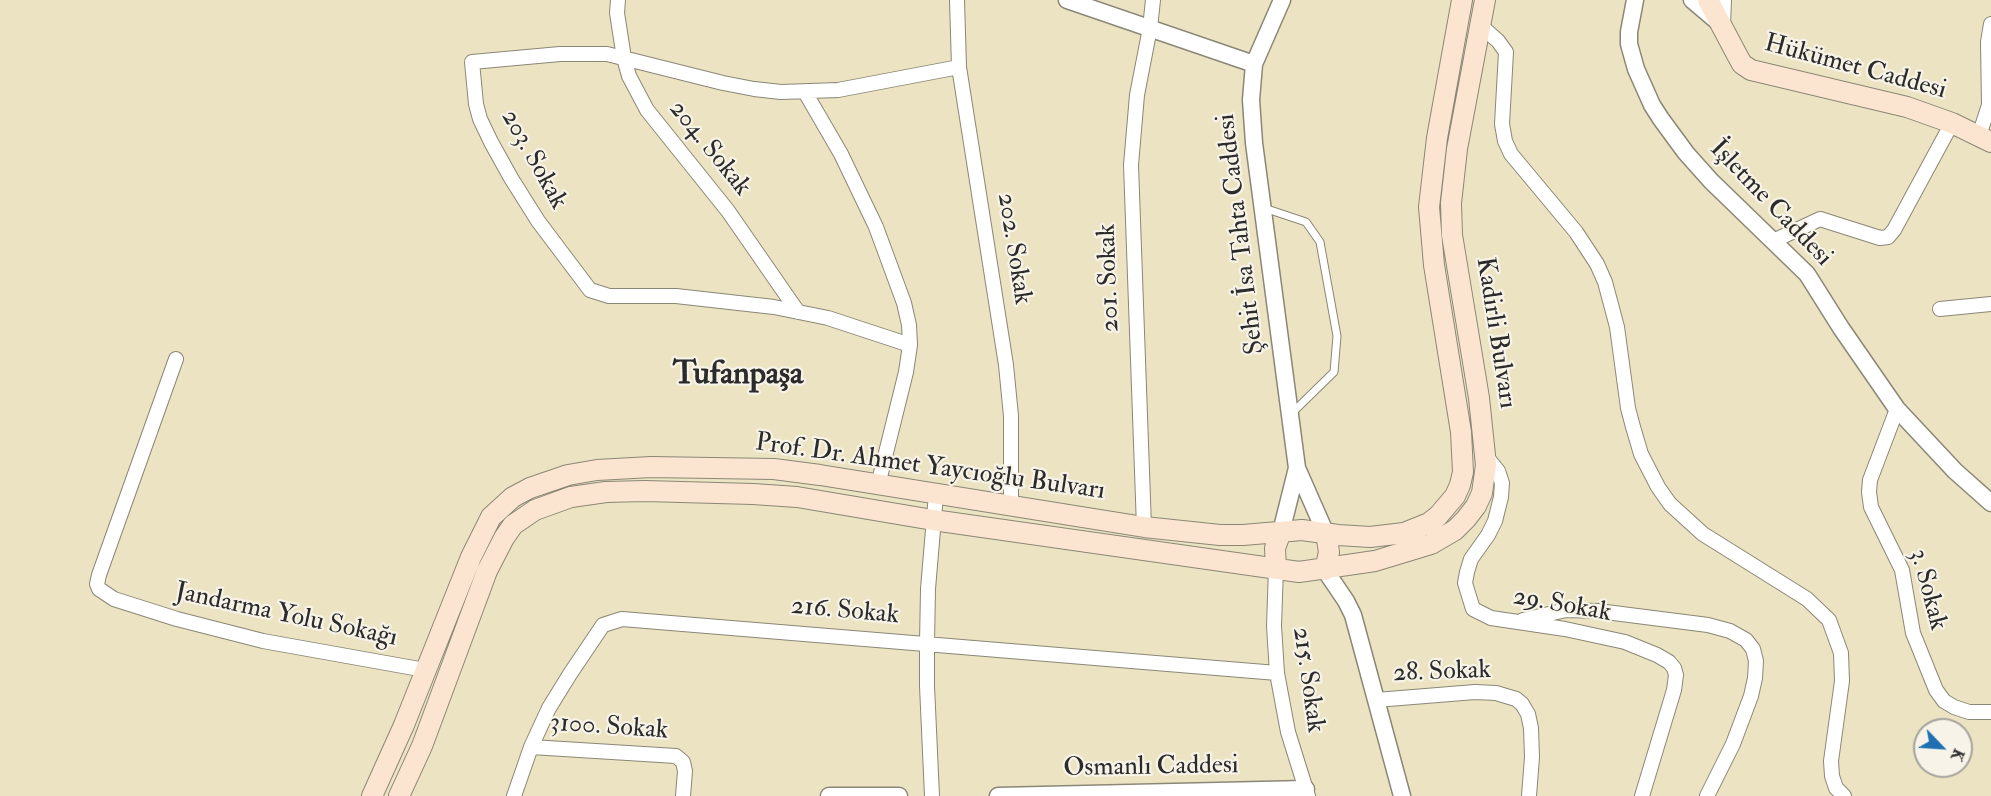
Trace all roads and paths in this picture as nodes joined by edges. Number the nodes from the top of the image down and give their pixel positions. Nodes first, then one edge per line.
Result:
1 (618, 0) edge
2 (957, 0) edge
3 (1067, 0) edge
4 (1154, 0) edge
5 (1281, 0) edge
6 (1462, 0) edge
7 (1485, 0) edge
8 (1635, 0) edge
9 (1692, 0) edge
10 (1708, 0) edge
11 (1717, 0) edge
12 (1724, 0) edge
13 (1991, 24) edge
14 (1480, 25) junction
15 (1723, 26) junction
16 (1150, 28) junction
17 (624, 58) junction
18 (1254, 64) junction
19 (959, 67) junction
20 (805, 92) junction
21 (1952, 123) junction
22 (1985, 139) edge
23 (1263, 208) junction
24 (1773, 241) junction
25 (1991, 304) edge
26 (1941, 309) dead end
27 (798, 312) junction
28 (910, 345) junction
29 (176, 358) dead end
30 (1897, 410) junction
31 (1290, 414) junction
32 (1485, 454) junction
33 (1297, 468) junction
34 (878, 485) junction
35 (936, 494) junction
36 (1991, 503) edge
37 (1011, 507) junction
38 (933, 520) junction
39 (1144, 527) junction
40 (1281, 532) junction
41 (1326, 534) junction
42 (1276, 568) junction
43 (1325, 570) junction
44 (1518, 622) junction
45 (927, 643) junction
46 (425, 670) junction
47 (1277, 673) junction
48 (1376, 700) junction
49 (1991, 712) edge
50 (531, 747) junction
51 (1306, 793) edge
52 (372, 796) edge
53 (399, 796) edge
54 (514, 796) edge
55 (683, 796) edge
56 (830, 796) edge
57 (899, 796) edge
58 (932, 796) edge
59 (998, 796) edge
60 (1068, 796) edge
61 (1402, 796) edge
62 (1529, 796) edge
63 (1642, 796) edge
64 (1707, 796) edge
65 (1844, 796) edge

1 - 17 street, 204. Sokak
2 - 19 street, 202. Sokak
3 - 16 street
4 - 16 street, 201. Sokak
5 - 18 street, Şehit İsa Tahta Caddesi
6 - 41 main road, Kadirli Bulvarı
7 - 14 main road, Kadirli Bulvarı
8 - 24 street, İşletme Caddesi
9 - 15 street
10 - 15 main road
11 - 15 main road
12 - 15 street
13 - 22 street
14 - 32 main road, Kadirli Bulvarı
14 - 65 street
15 - 21 main road, Hükümet Caddesi
16 - 18 street
16 - 39 street, 201. Sokak
17 - 20 street, 203. Sokak
17 - 27 street, 204. Sokak
17 - 27 street, 203. Sokak
18 - 23 street, Şehit İsa Tahta Caddesi
19 - 20 street, 203. Sokak
19 - 37 street, 202. Sokak
20 - 28 street
21 - 22 main road, Hükümet Caddesi
21 - 24 street
23 - 31 street, Şehit İsa Tahta Caddesi
23 - 31 lane
24 - 30 street, İşletme Caddesi
25 - 26 street
27 - 28 street, 203. Sokak
28 - 34 street
29 - 46 street, Jandarma Yolu Sokağı
30 - 36 street, İşletme Caddesi
30 - 49 street, 3. Sokak
31 - 33 street, Şehit İsa Tahta Caddesi
32 - 43 main road, Kadirli Bulvarı
32 - 44 street, 29. Sokak
33 - 40 street, Şehit İsa Tahta Caddesi
33 - 41 street, Şehit İsa Tahta Caddesi
34 - 35 main road, Prof. Dr. Ahmet Yaycıoğlu Bulvarı
34 - 46 main road, Prof. Dr. Ahmet Yaycıoğlu Bulvarı
35 - 37 main road, Prof. Dr. Ahmet Yaycıoğlu Bulvarı
35 - 38 street
37 - 39 main road, Prof. Dr. Ahmet Yaycıoğlu Bulvarı
38 - 42 main road, Prof. Dr. Ahmet Yaycıoğlu Bulvarı
38 - 45 street
38 - 53 main road, Prof. Dr. Ahmet Yaycıoğlu Bulvarı
39 - 40 main road, Prof. Dr. Ahmet Yaycıoğlu Bulvarı
40 - 41 main road, Kadirli Bulvarı
40 - 42 main road
41 - 43 main road
42 - 43 main road, Kadirli Bulvarı
42 - 47 street, 215. Sokak
43 - 48 street
44 - 63 street, 29. Sokak
44 - 64 street
45 - 47 street, 216. Sokak
45 - 50 street, 216. Sokak
45 - 58 street
46 - 52 main road, Prof. Dr. Ahmet Yaycıoğlu Bulvarı
47 - 51 street, 215. Sokak
48 - 61 street
48 - 62 street, 28. Sokak
50 - 54 street, 216. Sokak
50 - 55 street, 3100. Sokak
51 - 60 street, Osmanlı Caddesi
56 - 57 street
59 - 60 street, Osmanlı Caddesi

